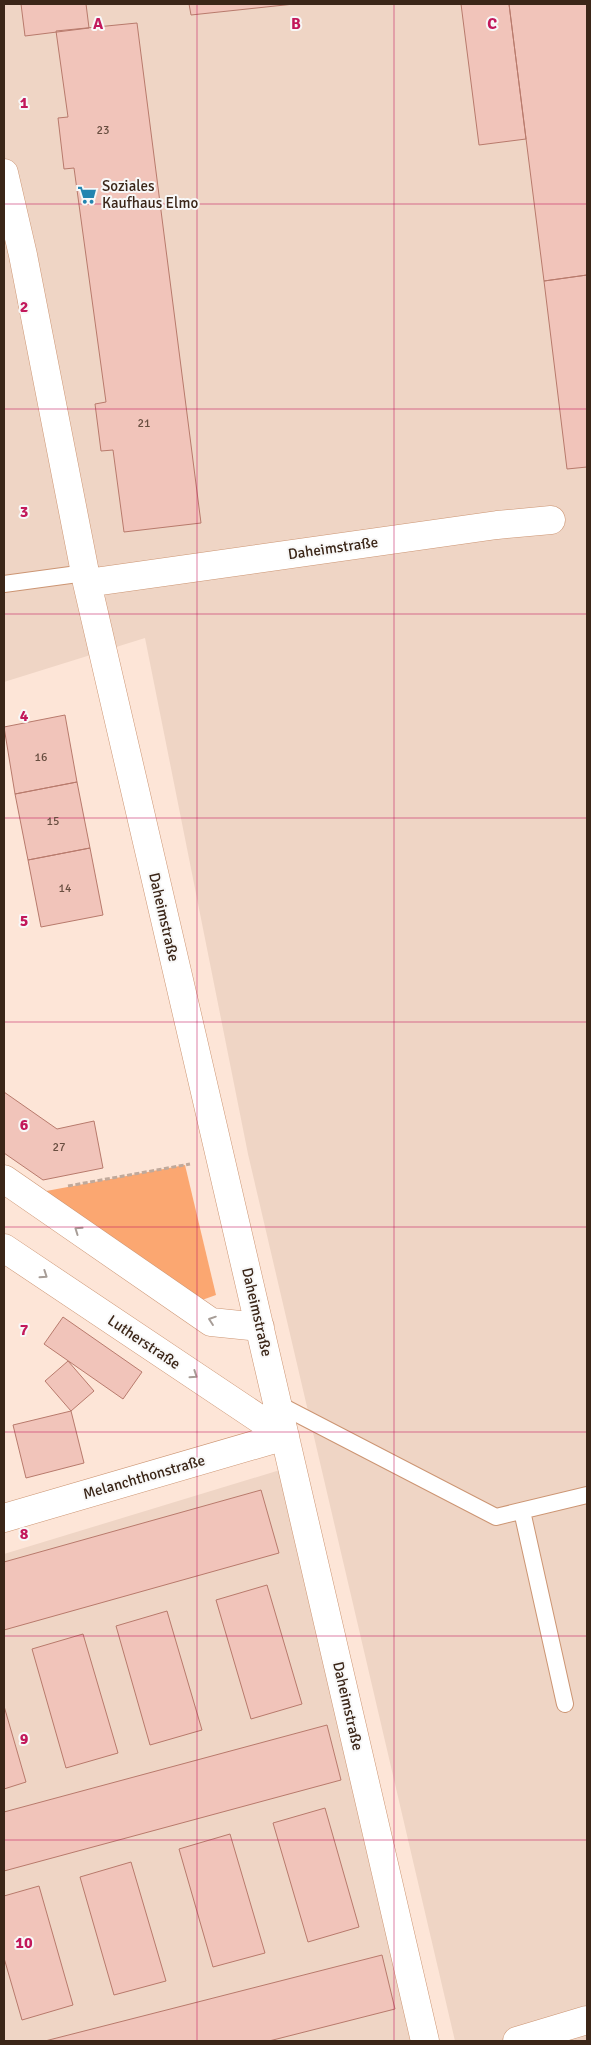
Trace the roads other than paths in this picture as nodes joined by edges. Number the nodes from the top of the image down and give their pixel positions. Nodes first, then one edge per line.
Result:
1 (4, 173) edge
2 (551, 520) dead end
3 (86, 578) junction
4 (4, 584) edge
5 (4, 1179) edge
6 (4, 1248) edge
7 (260, 1327) junction
8 (278, 1404) junction
9 (285, 1436) junction
10 (587, 1495) edge
11 (522, 1511) junction
12 (4, 1518) edge
13 (565, 1704) dead end
14 (587, 2020) edge
15 (425, 2041) edge
16 (517, 2041) edge

1 - 3 street, Daheimstraße
2 - 3 street, Daheimstraße
3 - 4 lane
3 - 7 street, Daheimstraße
7 -> 5 street
6 -> 9 street, Lutherstraße
7 - 8 street, Daheimstraße
8 - 9 street, Daheimstraße
8 - 11 lane
9 - 12 street, Melanchthonstraße
9 - 15 street, Daheimstraße
10 - 11 lane
11 - 13 lane
14 - 16 street

